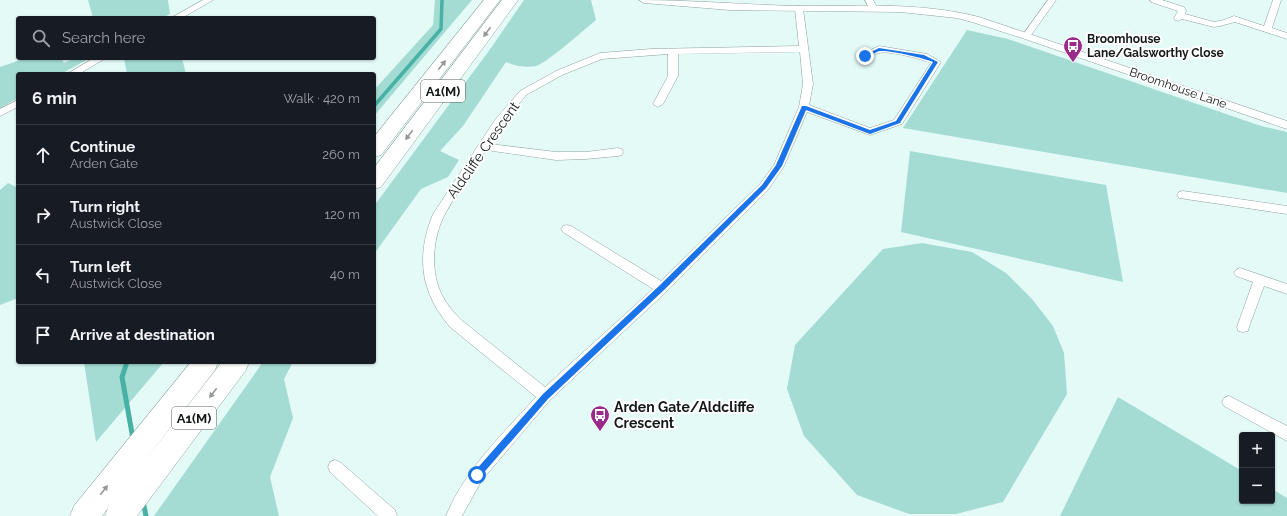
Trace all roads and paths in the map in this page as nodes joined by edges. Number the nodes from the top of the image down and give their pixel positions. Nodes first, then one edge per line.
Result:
1 (208, 0) edge
2 (492, 0) edge
3 (510, 0) edge
4 (644, 0) edge
5 (1052, 0) edge
6 (1154, 0) edge
7 (1277, 1) edge
8 (871, 4) edge
9 (1287, 4) edge
10 (799, 9) junction
11 (179, 16) edge
12 (1267, 30) junction
13 (1026, 36) junction
14 (1287, 36) edge
15 (803, 49) junction
16 (673, 52) junction
17 (865, 56) dead end
18 (97, 60) edge
19 (76, 72) edge
20 (16, 104) edge
21 (658, 104) dead end
22 (804, 107) junction
23 (0, 113) edge
24 (1287, 125) edge
25 (483, 146) junction
26 (376, 147) edge
27 (618, 152) dead end
28 (376, 179) edge
29 (1182, 195) dead end
30 (1287, 210) edge
31 (567, 229) dead end
32 (1240, 273) dead end
33 (1260, 280) junction
34 (662, 288) junction
35 (1287, 289) edge
36 (1243, 327) dead end
37 (204, 364) edge
38 (235, 364) edge
39 (545, 396) junction
40 (1228, 402) dead end
41 (1287, 434) edge
42 (335, 467) dead end
43 (125, 509) edge
44 (84, 516) edge
45 (389, 516) edge
46 (454, 516) edge

1 - 11 street
26 -> 2 highway, A1(M)
3 -> 28 highway, A1(M)
4 - 10 street, Broomhouse Lane
5 - 13 street
6 - 12 street
7 - 9 street
7 - 12 street
8 - 10 street, Broomhouse Lane
8 - 13 street, Broomhouse Lane
10 - 15 street
12 - 14 street
13 - 24 street, Broomhouse Lane
15 - 16 street, Aldcliffe Crescent
15 - 22 street
16 - 21 street
16 - 25 street, Aldcliffe Crescent
17 - 22 street
18 - 19 street
20 - 23 street
22 - 34 street
25 - 27 street
25 - 39 street, Aldcliffe Crescent
29 - 30 street
31 - 34 street
32 - 33 street
33 - 35 street
33 - 36 street
34 - 39 street
44 -> 37 highway, A1(M)
38 -> 43 highway, A1(M)
39 - 46 street
40 - 41 street
42 - 45 street

